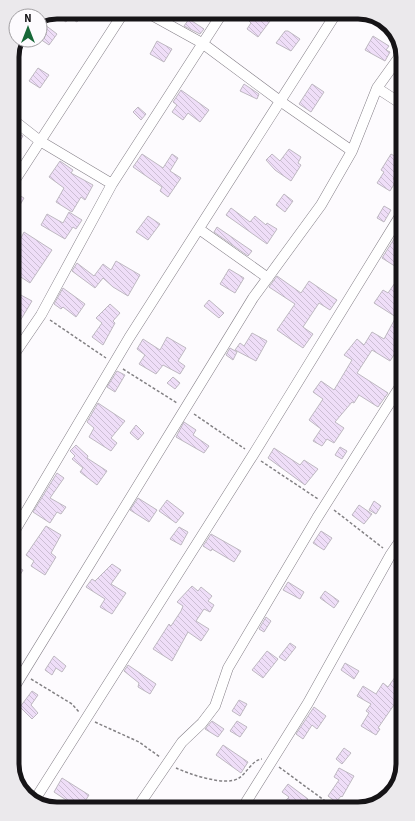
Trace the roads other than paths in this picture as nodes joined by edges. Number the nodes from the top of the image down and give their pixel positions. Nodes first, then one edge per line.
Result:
1 (119, 19) edge
2 (159, 19) edge
3 (218, 19) edge
4 (333, 19) edge
5 (202, 43) junction
6 (396, 62) edge
7 (377, 88) junction
8 (396, 100) edge
9 (280, 101) junction
10 (19, 124) edge
11 (40, 141) junction
12 (352, 151) junction
13 (19, 174) edge
14 (112, 184) junction
15 (396, 223) edge
16 (199, 229) junction
17 (268, 278) junction
18 (19, 347) edge
19 (396, 393) edge
20 (19, 524) edge
21 (396, 547) edge
22 (19, 679) edge
23 (37, 796) edge
24 (141, 802) edge
25 (246, 802) edge

1 - 11 street
2 - 5 street
3 - 5 street
4 - 9 street
5 - 9 street
5 - 14 street
6 - 7 street
7 - 8 street
7 - 12 street
9 - 12 street
9 - 16 street
10 - 11 street
11 - 13 street
11 - 14 street
12 - 17 street
14 - 18 street
15 - 23 street
16 - 17 street
16 - 20 street
17 - 22 street
19 - 24 street
21 - 25 street

